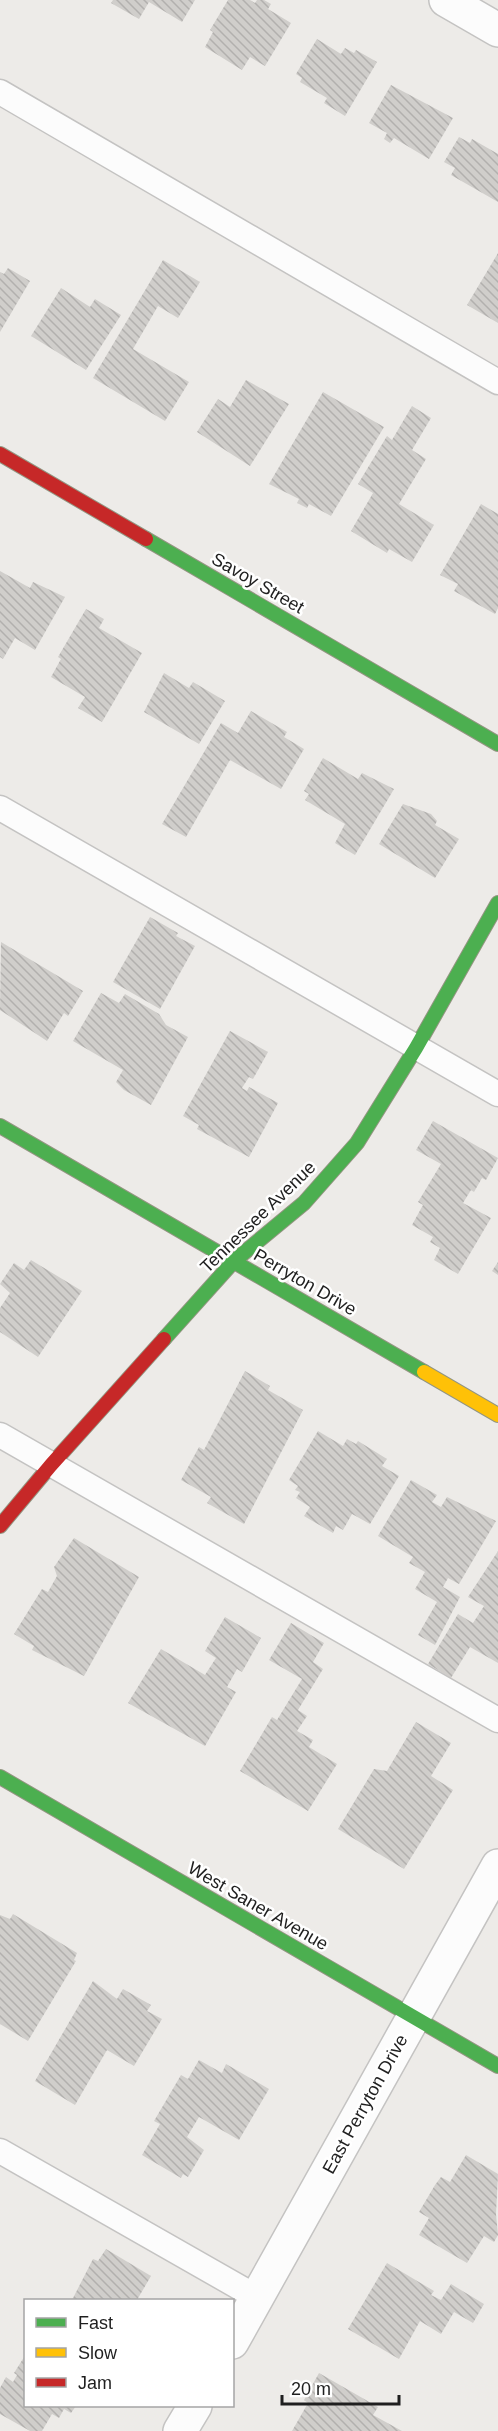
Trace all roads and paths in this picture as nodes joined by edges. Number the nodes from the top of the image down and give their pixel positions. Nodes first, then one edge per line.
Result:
1 (446, 0) edge
2 (498, 30) edge
3 (0, 92) edge
4 (498, 382) edge
5 (0, 454) edge
6 (498, 744) edge
7 (0, 808) edge
8 (498, 903) edge
9 (416, 1048) junction
10 (498, 1094) edge
11 (0, 1126) edge
12 (234, 1261) junction
13 (498, 1415) edge
14 (0, 1436) edge
15 (51, 1465) junction
16 (0, 1526) edge
17 (498, 1720) edge
18 (0, 1777) edge
19 (498, 1866) edge
20 (413, 2017) junction
21 (498, 2066) edge
22 (0, 2151) edge
23 (258, 2298) junction
24 (234, 2339) edge
25 (194, 2407) edge
26 (180, 2431) edge

1 - 2 street
3 - 4 lane
5 - 6 street, Savoy Street
7 - 9 lane
8 - 9 street, Tennessee Avenue
9 - 10 lane
9 - 12 street, Tennessee Avenue
11 - 12 street, Perryton Drive
12 - 13 street, Perryton Drive
12 - 15 street, Tennessee Avenue
14 - 15 lane
15 - 16 street, Tennessee Avenue
15 - 17 lane
18 - 20 street, West Saner Avenue
19 - 20 street, East Perryton Drive
20 - 21 street, West Saner Avenue
20 - 23 street, East Perryton Drive
22 - 23 lane
23 - 24 street, East Perryton Drive
25 - 26 street

